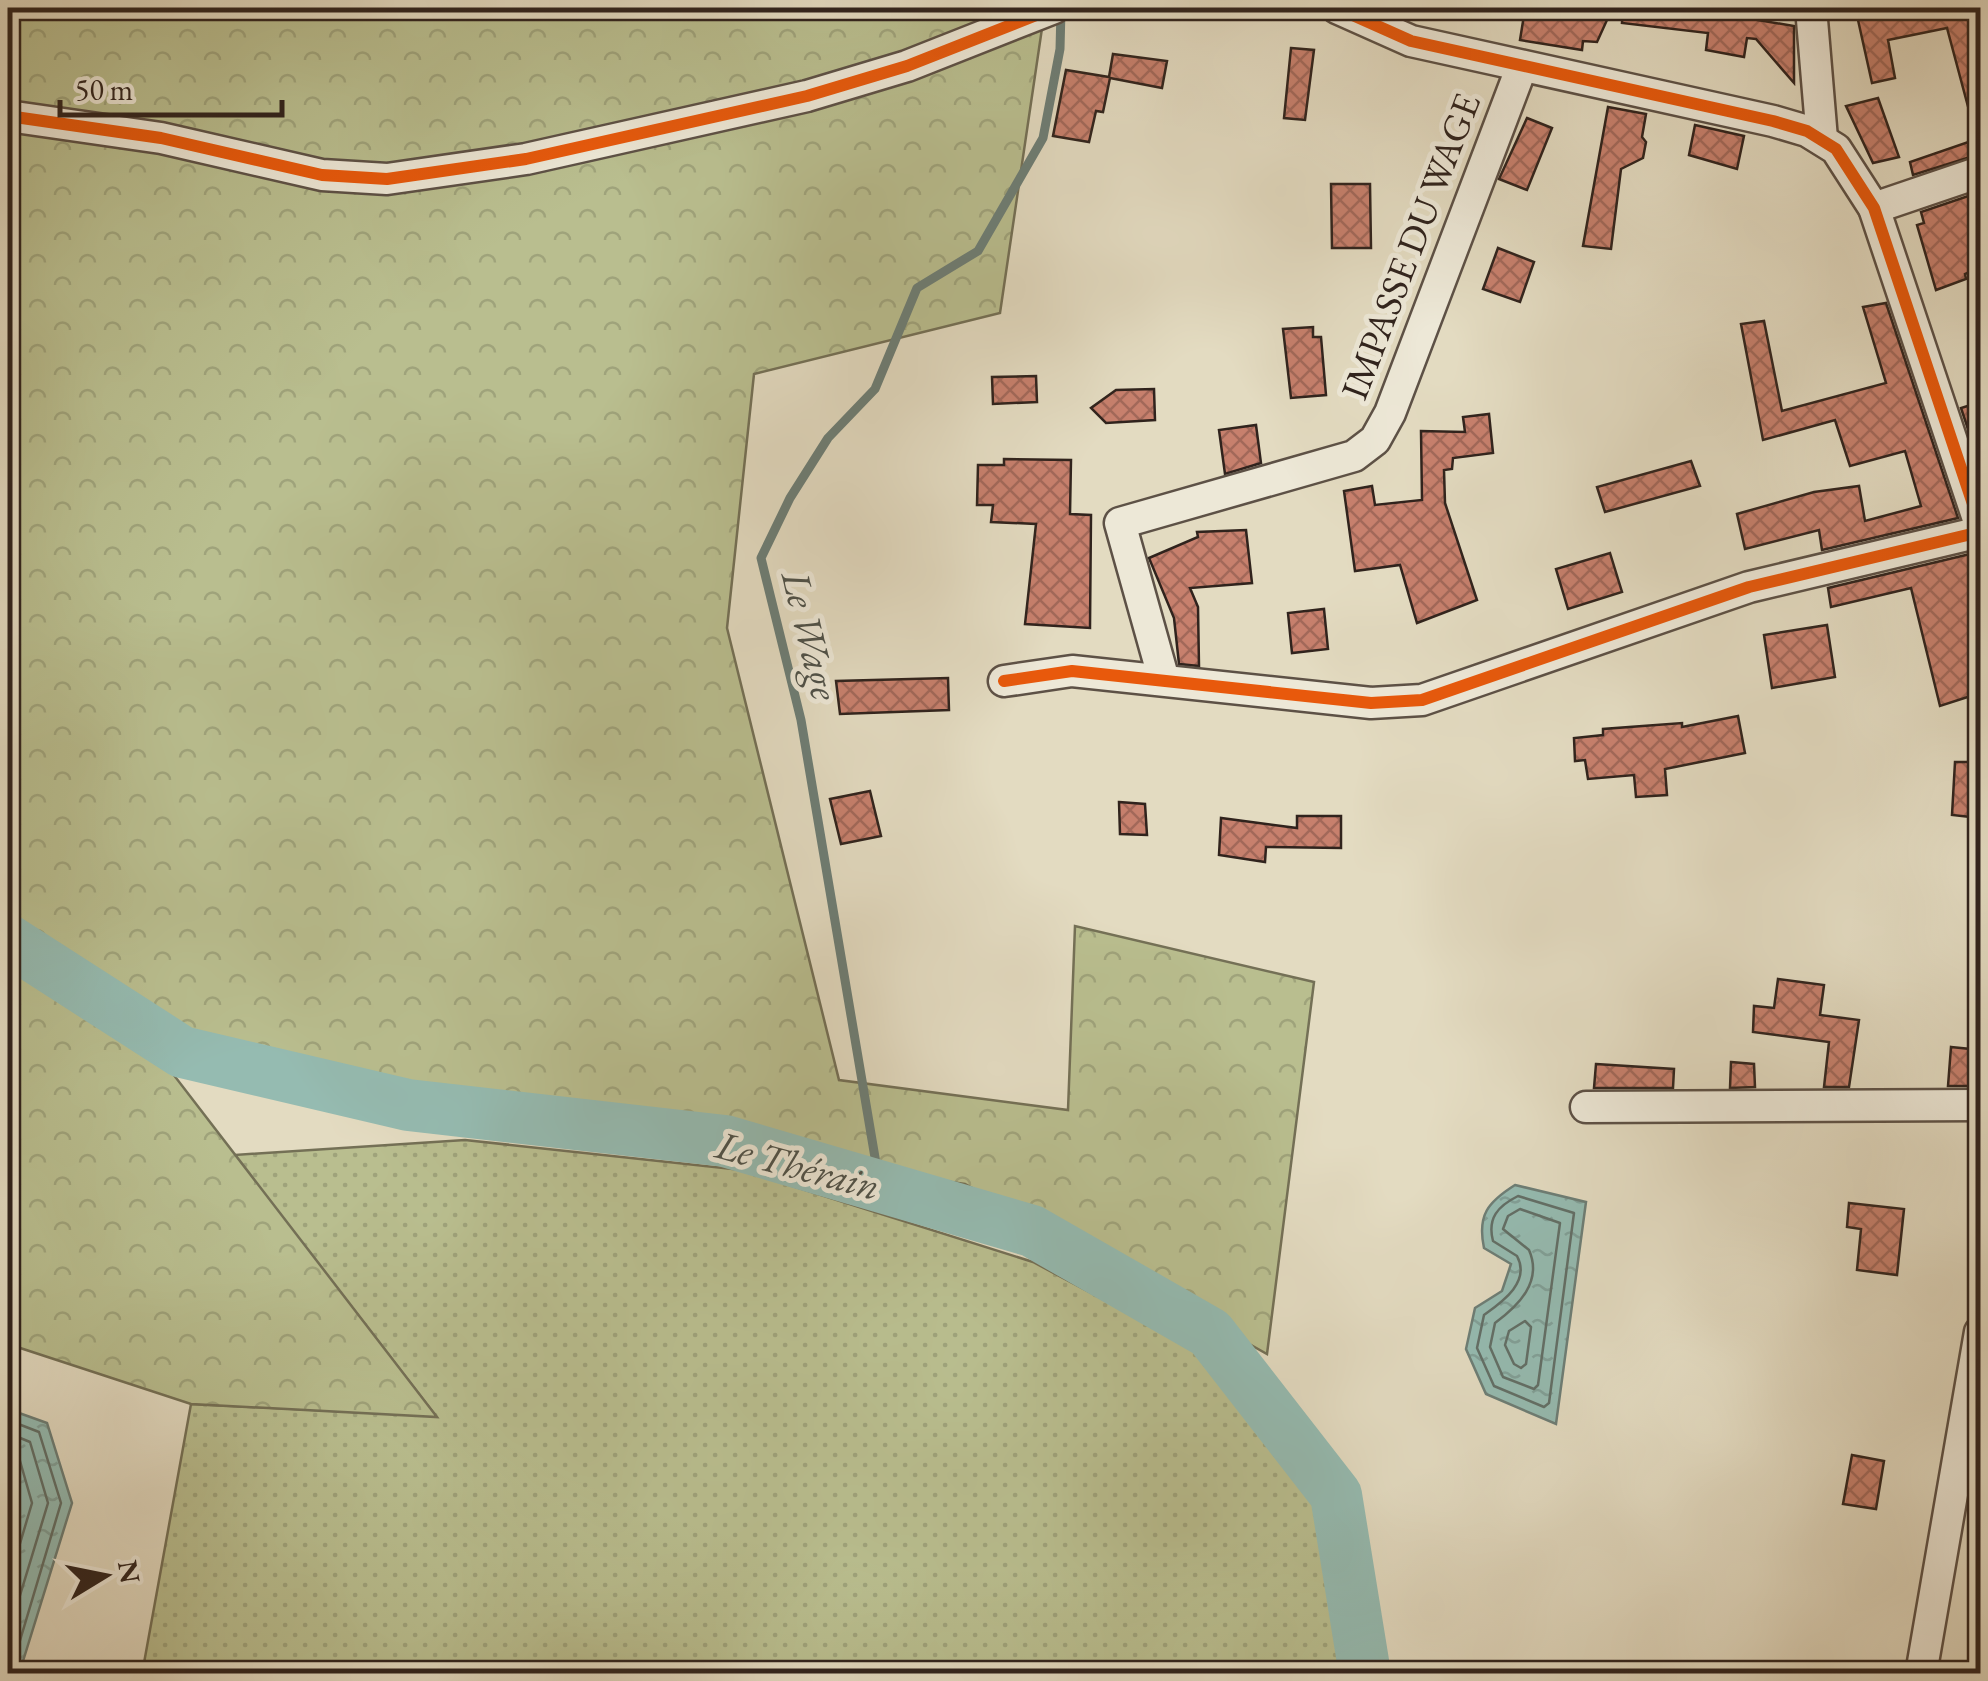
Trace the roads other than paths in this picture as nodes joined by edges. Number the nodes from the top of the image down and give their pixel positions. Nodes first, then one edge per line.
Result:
1 (1337, 8) edge
2 (1811, 8) edge
3 (1046, 11) edge
4 (1522, 66) junction
5 (8, 116) edge
6 (1822, 139) junction
7 (1980, 172) edge
8 (1874, 208) junction
9 (1980, 529) edge
10 (1164, 680) junction
11 (1004, 681) dead end
12 (1980, 1105) edge
13 (1586, 1107) dead end
14 (1980, 1332) edge
15 (1921, 1674) edge

1 - 4 street
2 - 6 street
3 - 5 street
4 - 6 street
4 - 10 street, IMPASSE DU WAGE
6 - 8 street
7 - 8 street
8 - 9 street
9 - 10 street
10 - 11 street
12 - 13 street
14 - 15 street

